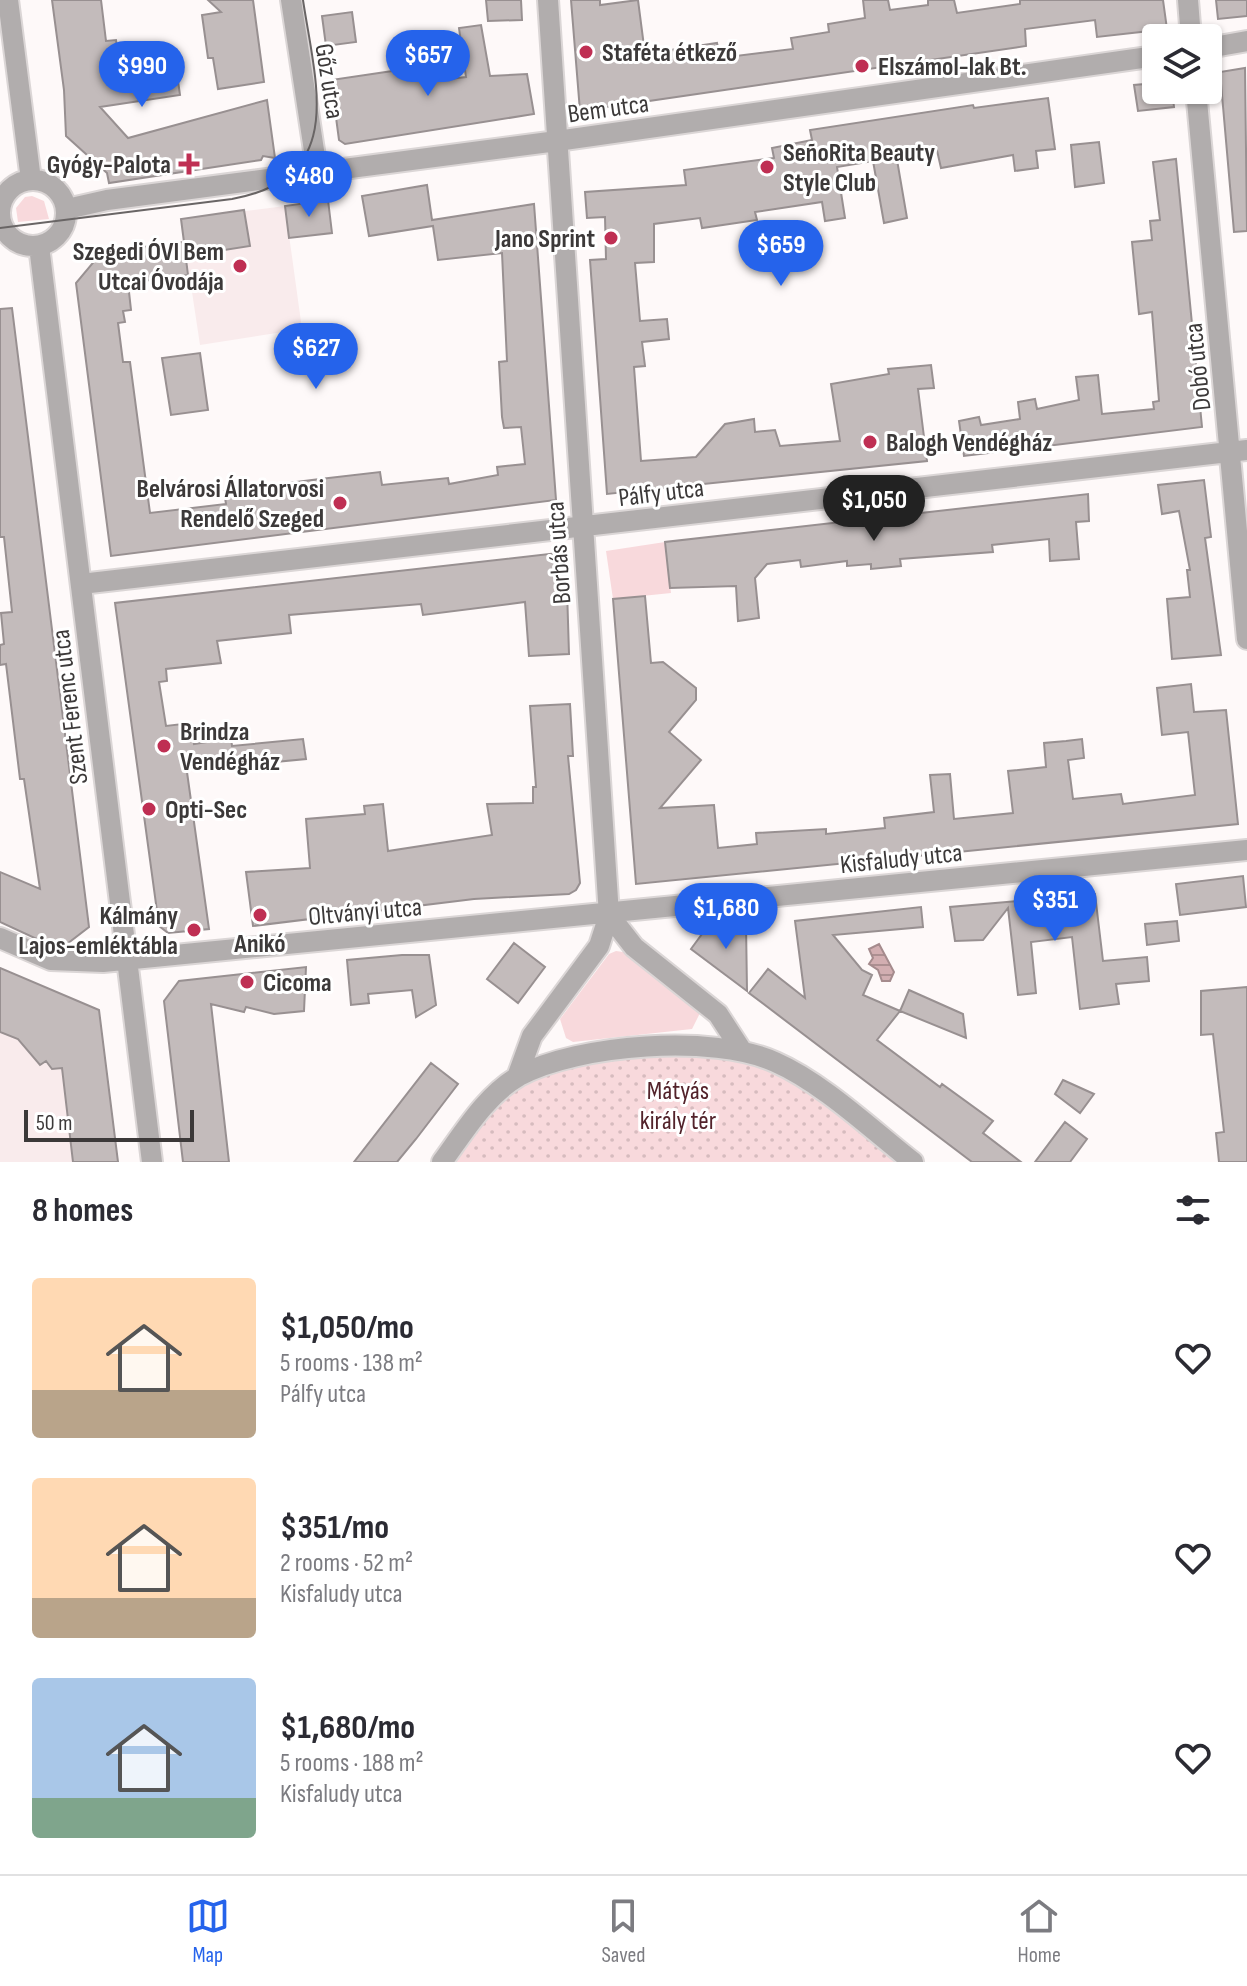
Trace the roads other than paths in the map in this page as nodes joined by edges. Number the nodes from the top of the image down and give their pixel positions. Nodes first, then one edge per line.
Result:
1 (8, 0) edge
2 (291, 0) edge
3 (548, 0) edge
4 (1188, 0) edge
5 (1190, 24) edge
6 (1247, 41) edge
7 (1222, 45) edge
8 (1142, 58) edge
9 (1198, 104) edge
10 (557, 141) junction
11 (317, 170) junction
12 (31, 180) junction
13 (1, 200) edge
14 (67, 209) junction
15 (19, 243) edge
16 (1239, 451) edge
17 (582, 527) junction
18 (81, 584) junction
19 (1247, 639) edge
20 (1247, 850) edge
21 (609, 915) junction
22 (0, 938) edge
23 (126, 960) junction
24 (742, 1051) junction
25 (517, 1077) junction
26 (152, 1162) edge
27 (442, 1162) edge
28 (913, 1162) edge

1 - 12 street
2 - 11 street, Gőz utca
3 - 10 street, Borbás utca
4 - 5 street
6 - 7 street
8 - 10 street, Bem utca
9 - 16 street, Dobó utca
10 - 11 street, Bem utca
10 - 17 street, Borbás utca
11 - 14 street, Bem utca
12 - 13 street
12 - 14 street
13 - 15 street
14 - 15 street
15 - 18 street, Szent Ferenc utca
16 - 17 street, Pálfy utca
16 - 19 street, Dobó utca
17 - 18 street, Pálfy utca
17 - 21 street, Borbás utca
18 - 23 street, Szent Ferenc utca
20 - 21 street, Kisfaludy utca
21 - 23 street, Oltványi utca
21 - 24 street
21 - 25 street, Borbás utca
22 - 23 street, Oltványi utca
23 - 26 street, Szent Ferenc utca
24 - 25 street
24 - 28 street
25 - 27 street

